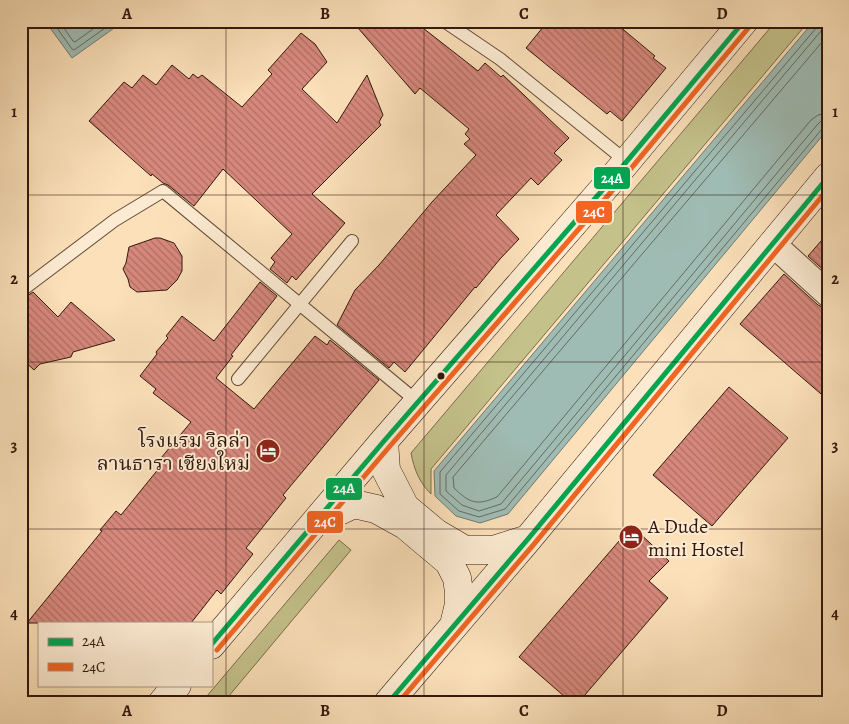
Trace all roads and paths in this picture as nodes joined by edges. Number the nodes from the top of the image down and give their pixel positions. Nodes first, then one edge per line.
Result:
1 (444, 21) edge
2 (744, 21) edge
3 (626, 161) junction
4 (828, 177) edge
5 (352, 241) dead end
6 (773, 244) junction
7 (21, 291) edge
8 (828, 294) edge
9 (300, 304) junction
10 (238, 379) dead end
11 (419, 403) junction
12 (384, 441) junction
13 (315, 523) junction
14 (528, 539) junction
15 (454, 626) junction
16 (212, 644) edge
17 (176, 686) edge
18 (162, 703) edge
19 (388, 703) edge

1 - 3 lane
2 - 3 main road
3 - 11 main road
4 - 6 main road
5 - 9 lane
6 - 8 street
6 - 14 main road
7 - 9 lane
9 - 10 lane
9 - 11 lane
11 - 12 main road
12 - 13 main road
12 - 14 main road
13 - 15 main road
13 - 16 main road
14 - 15 main road
15 - 19 main road
17 - 18 main road

